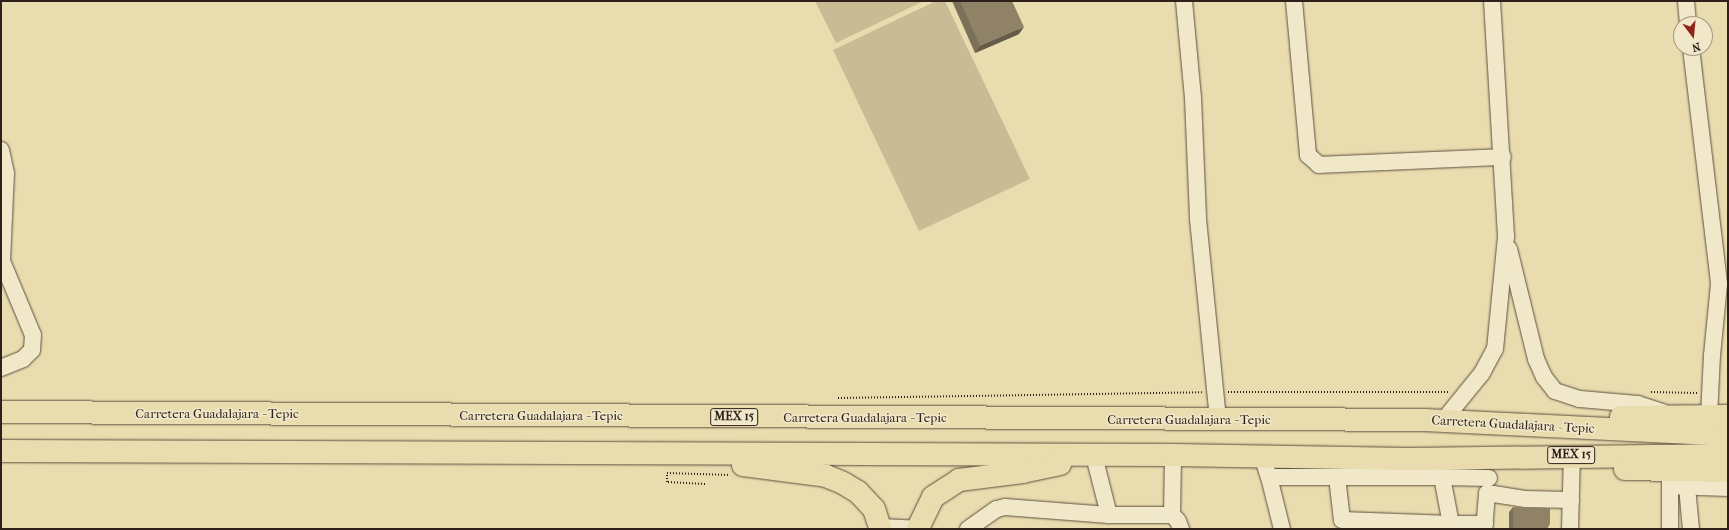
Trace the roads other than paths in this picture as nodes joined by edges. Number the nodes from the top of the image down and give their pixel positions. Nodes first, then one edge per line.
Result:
1 (1184, 1) edge
2 (1294, 1) edge
3 (1492, 1) edge
4 (1686, 1) edge
5 (1687, 16) edge
6 (1692, 56) edge
7 (1, 150) edge
8 (1503, 157) junction
9 (1506, 236) junction
10 (1722, 257) edge
11 (2, 262) edge
12 (1719, 284) junction
13 (1728, 299) edge
14 (1, 368) edge
15 (1, 412) edge
16 (1672, 416) junction
17 (1719, 416) edge
18 (1218, 420) junction
19 (1443, 421) junction
20 (1466, 422) junction
21 (1728, 435) edge
22 (1, 451) edge
23 (713, 455) junction
24 (1173, 455) junction
25 (1728, 455) edge
26 (1090, 456) junction
27 (1262, 456) junction
28 (1572, 461) junction
29 (1728, 471) edge
30 (1489, 476) junction
31 (1269, 477) junction
32 (1337, 477) junction
33 (1442, 477) junction
34 (1670, 478) junction
35 (1687, 487) junction
36 (1728, 488) edge
37 (1571, 500) junction
38 (1109, 515) junction
39 (1172, 515) junction
40 (1451, 524) junction
41 (1342, 525) edge
42 (1484, 526) edge
43 (880, 528) edge
44 (920, 529) edge
45 (968, 529) edge
46 (1181, 529) edge
47 (1282, 529) edge
48 (1570, 529) edge
49 (1670, 529) edge
50 (1690, 529) edge

1 - 18 lane
2 - 8 lane
3 - 8 lane
4 - 5 lane
6 - 10 lane
7 - 11 lane
8 - 9 lane
9 - 16 lane
9 - 19 lane
10 - 12 lane
11 - 14 lane
12 - 13 lane
12 - 17 lane
15 - 18 highway, Carretera Guadalajara - Tepic / MEX 15
16 - 17 highway
16 - 20 highway
18 - 19 highway, Carretera Guadalajara - Tepic / MEX 15
19 - 20 highway, Carretera Guadalajara - Tepic / MEX 15
20 - 21 highway, Carretera Guadalajara - Tepic / MEX 15
22 - 23 highway, Carretera Guadalajara - Tepic / MEX 15
23 - 26 highway, Carretera Guadalajara - Tepic / MEX 15
23 - 43 highway
24 - 26 highway, Carretera Guadalajara - Tepic / MEX 15
24 - 27 highway, Carretera Guadalajara - Tepic / MEX 15
24 - 39 lane
25 - 28 highway, Carretera Guadalajara - Tepic / MEX 15
26 - 38 lane
26 - 44 highway
27 - 30 highway, Carretera Guadalajara - Tepic / MEX 15
27 - 31 lane
28 - 30 highway, Carretera Guadalajara - Tepic / MEX 15
28 - 34 highway
28 - 37 lane
29 - 34 highway
30 - 33 lane
30 - 37 lane
30 - 42 lane
31 - 32 lane
31 - 47 lane
32 - 33 lane
32 - 41 lane
33 - 40 lane
34 - 35 lane
34 - 49 lane
35 - 36 lane
35 - 50 lane
37 - 48 lane
38 - 39 lane
38 - 45 lane
39 - 46 lane
40 - 41 lane
40 - 42 lane
43 - 44 lane

